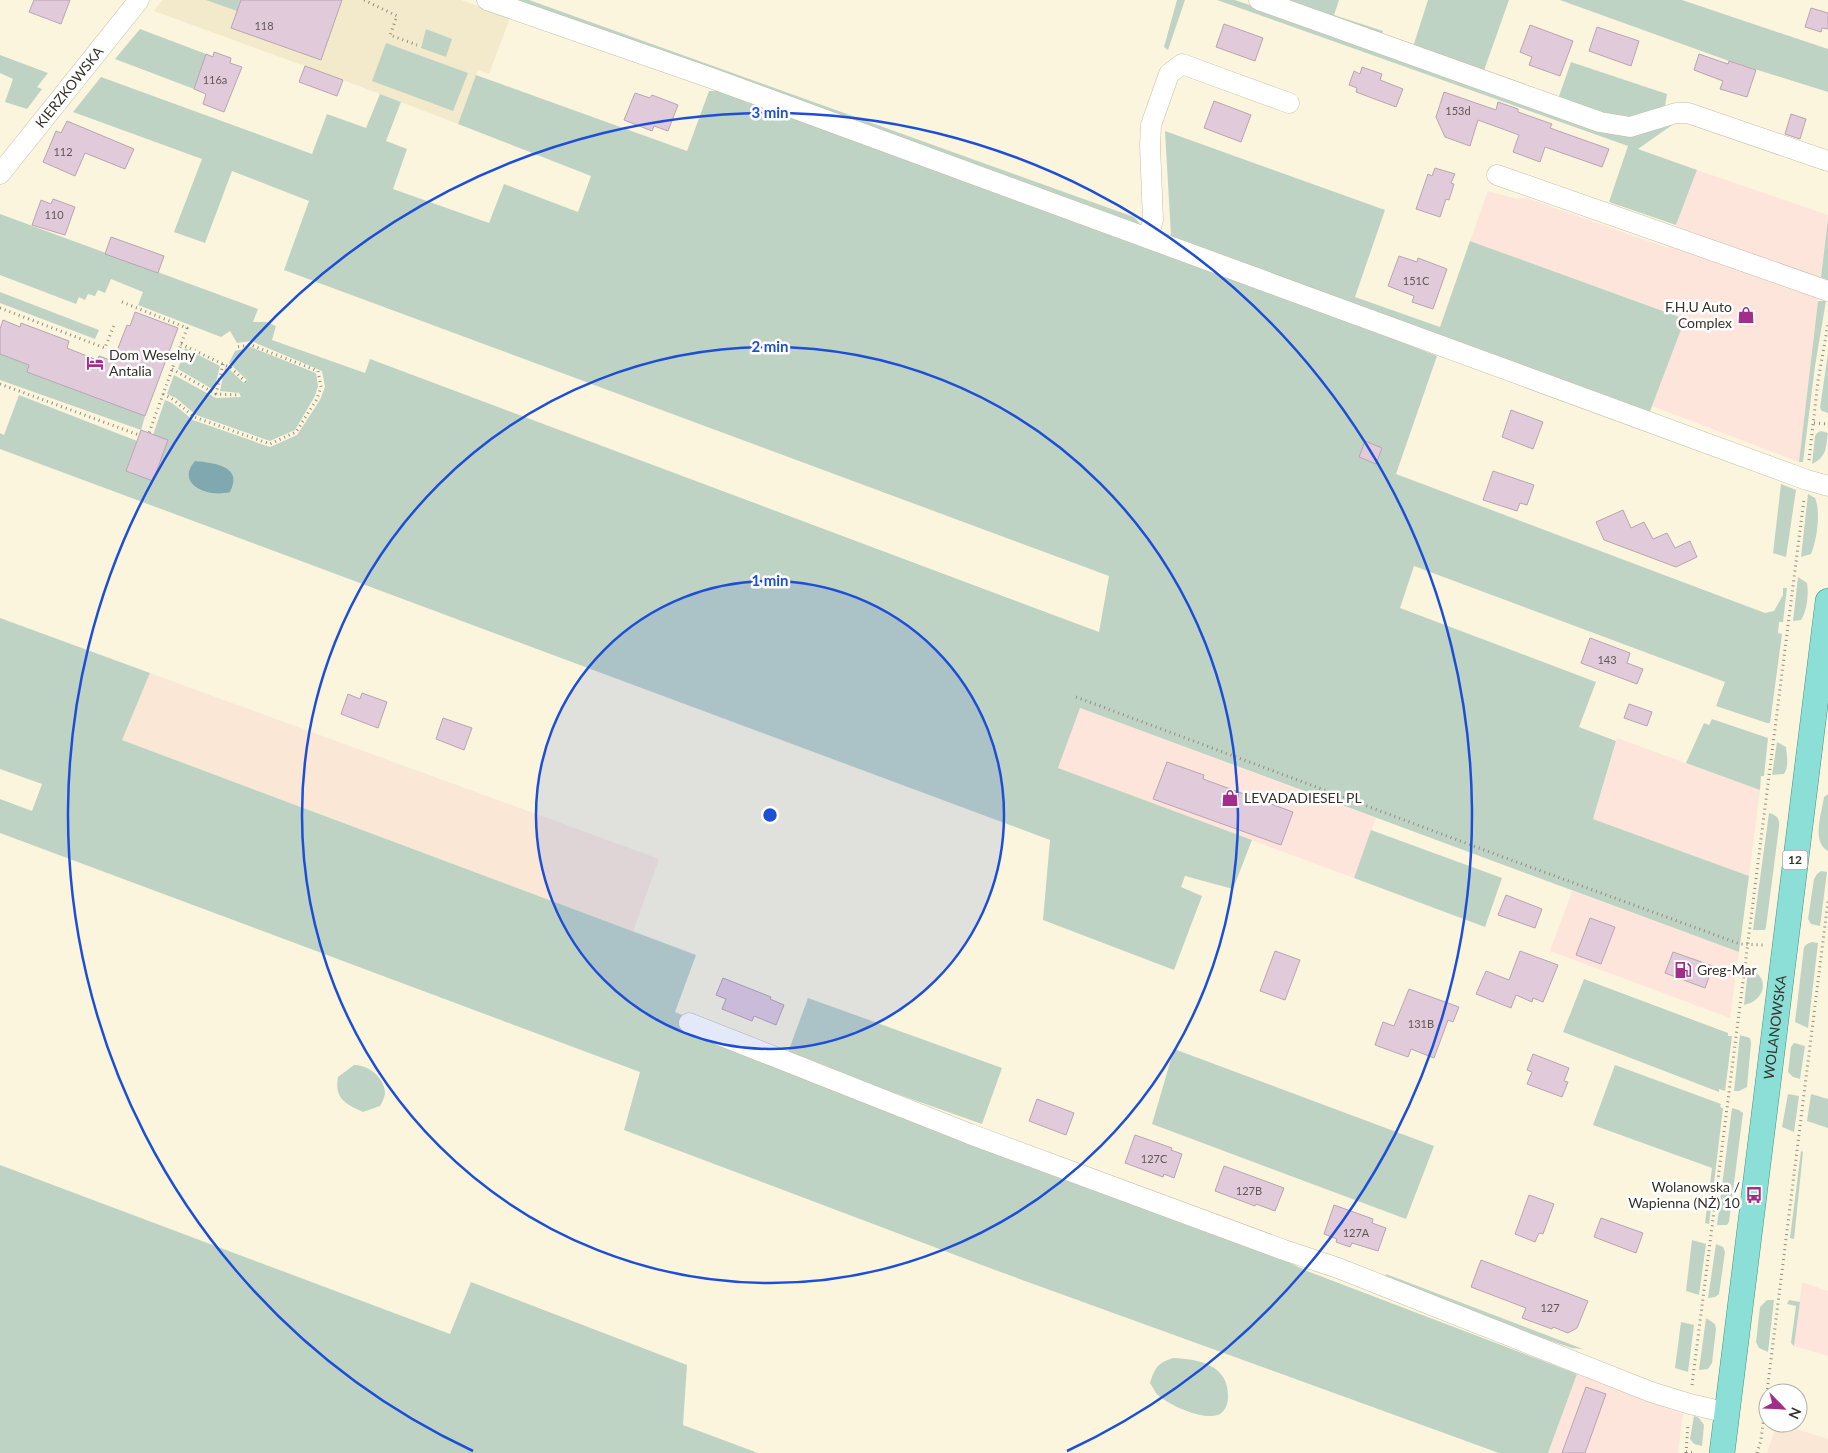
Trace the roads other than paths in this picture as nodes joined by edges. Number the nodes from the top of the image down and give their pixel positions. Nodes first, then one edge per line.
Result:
1 (139, 0) edge
2 (487, 0) edge
3 (1259, 0) edge
4 (1289, 104) dead end
5 (1828, 161) edge
6 (0, 174) edge
7 (1497, 175) dead end
8 (1148, 238) junction
9 (1828, 291) edge
10 (1828, 486) edge
11 (1828, 602) edge
12 (690, 1023) dead end
13 (1728, 1413) junction
14 (1722, 1453) edge

1 - 6 street, KIERZKOWSKA
2 - 8 street
3 - 5 street
4 - 8 street
7 - 9 street
8 - 10 street
11 - 13 main road, WOLANOWSKA / 12
12 - 13 street
13 - 14 main road, WOLANOWSKA / 12

